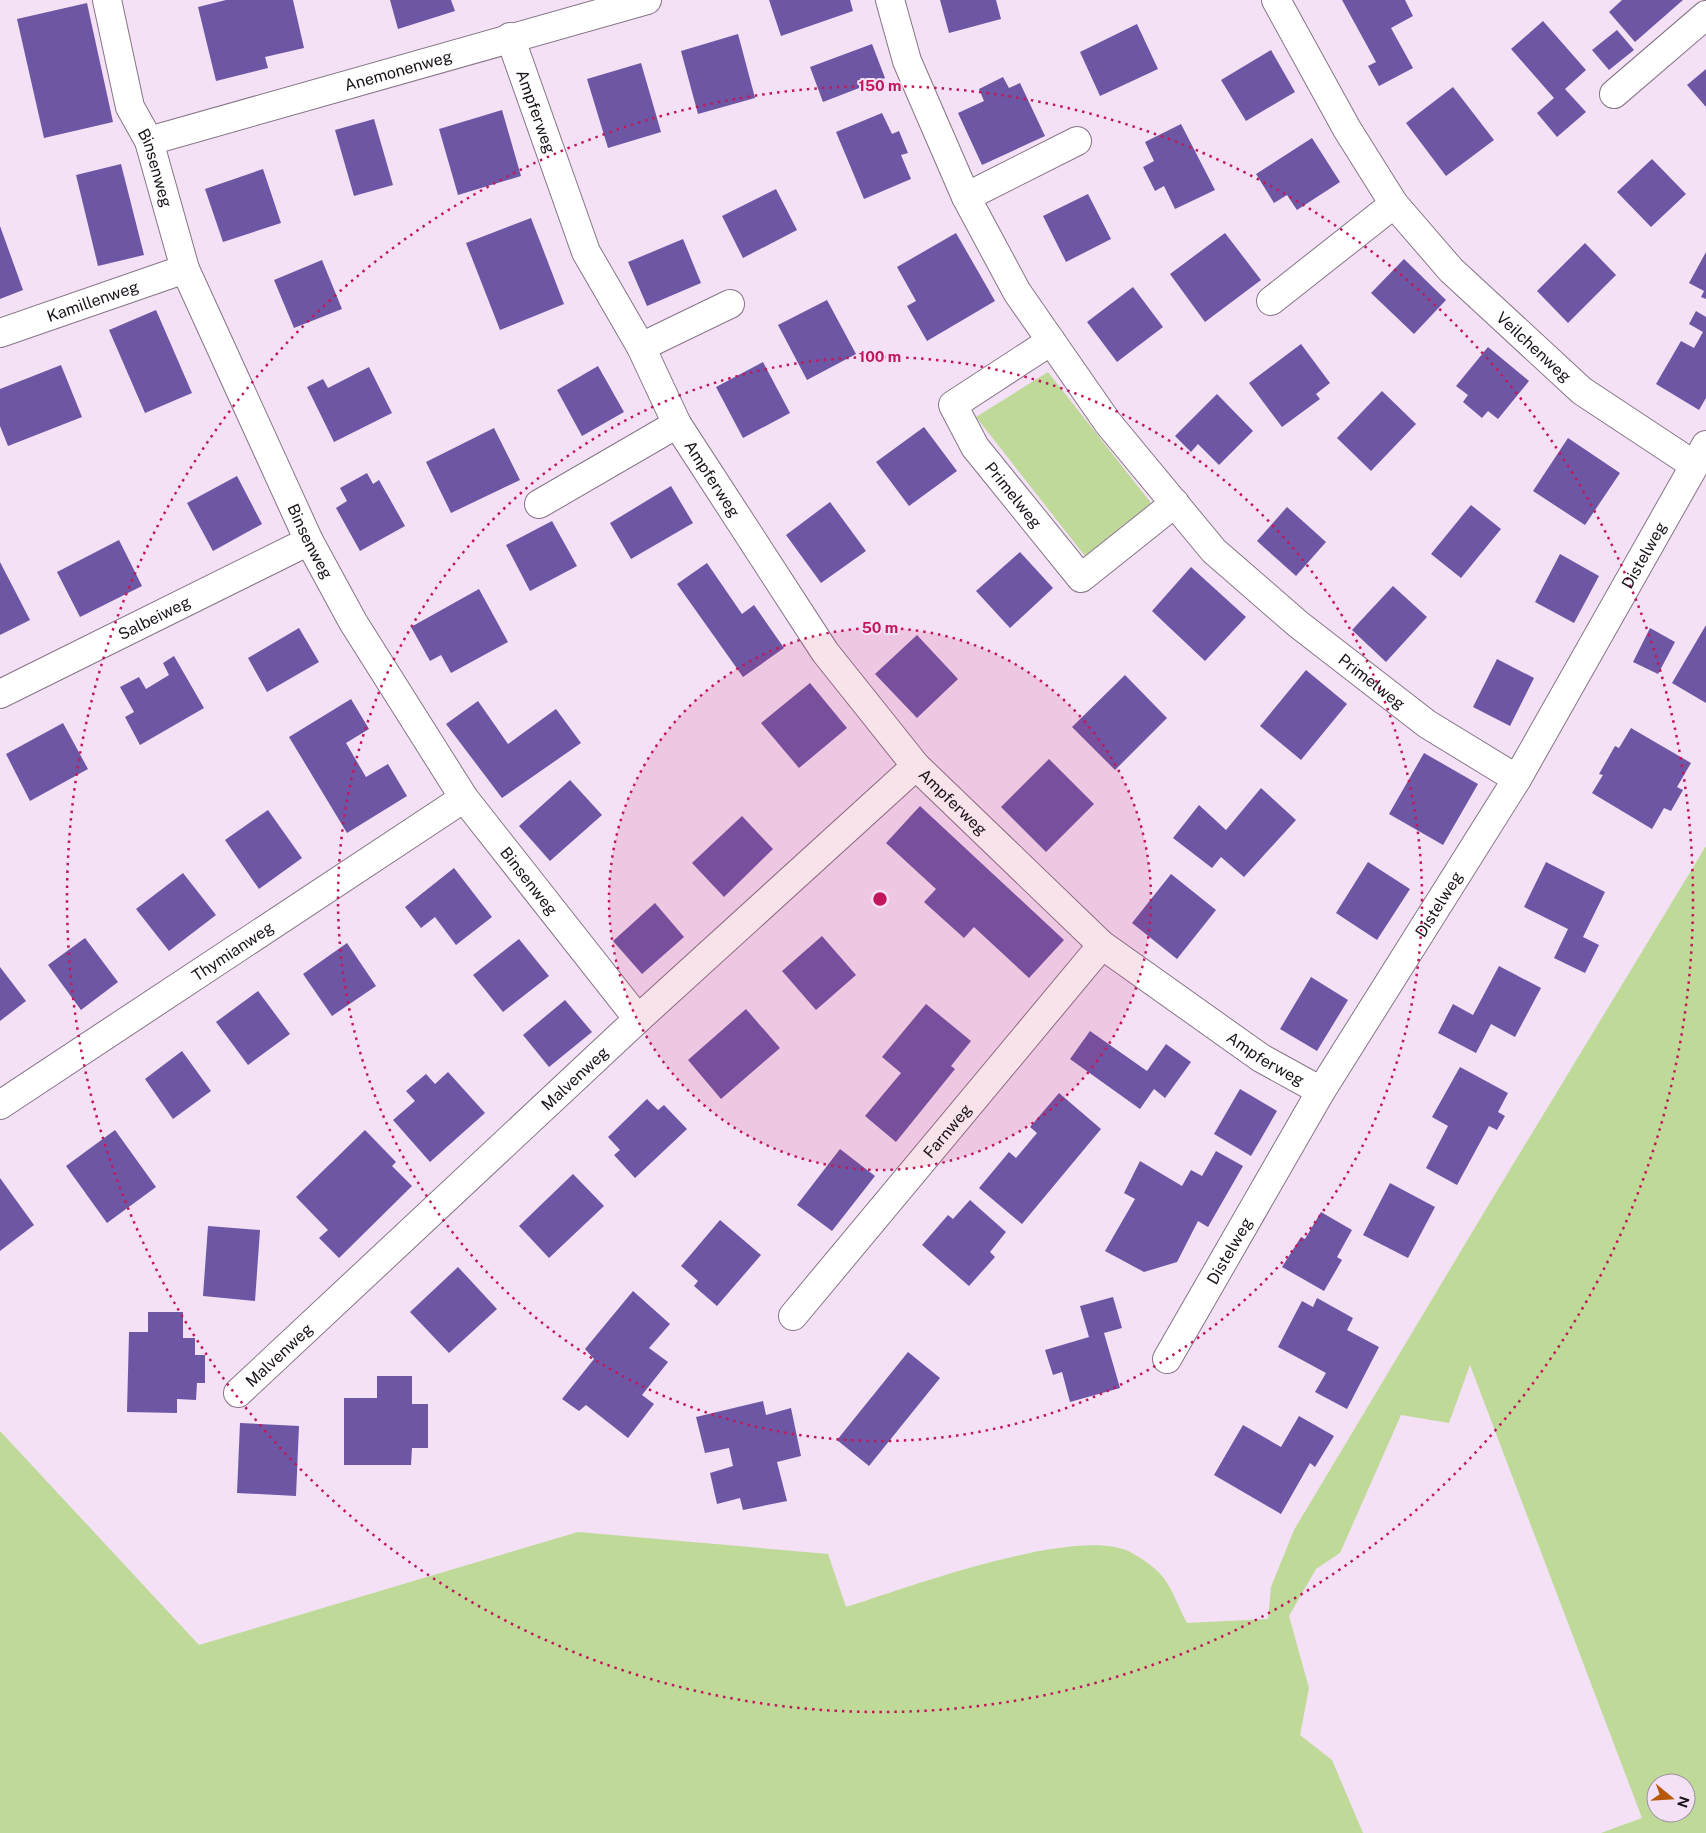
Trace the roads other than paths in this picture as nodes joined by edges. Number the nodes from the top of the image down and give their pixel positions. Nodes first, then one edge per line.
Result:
1 (107, 0) edge
2 (647, 0) edge
3 (890, 0) edge
4 (1276, 0) edge
5 (1706, 15) edge
6 (510, 37) junction
7 (1614, 94) dead end
8 (149, 141) junction
9 (1077, 142) dead end
10 (966, 197) junction
11 (1394, 204) junction
12 (185, 269) junction
13 (1271, 301) dead end
14 (730, 304) dead end
15 (0, 333) edge
16 (1051, 341) junction
17 (642, 347) junction
18 (677, 424) junction
19 (1700, 455) edge
20 (1175, 503) junction
21 (539, 504) dead end
22 (309, 541) junction
23 (0, 694) edge
24 (916, 766) junction
25 (1517, 779) junction
26 (464, 798) junction
27 (1102, 945) junction
28 (638, 1019) junction
29 (1321, 1091) junction
30 (0, 1105) edge
31 (793, 1316) dead end
32 (1167, 1359) dead end
33 (238, 1393) dead end

1 - 8 street, Binsenweg
2 - 6 street, Anemonenweg
3 - 10 street, Primelweg
4 - 11 street, Veilchenweg
5 - 7 street
6 - 8 street, Anemonenweg
6 - 17 street, Ampferweg
8 - 12 street, Binsenweg
9 - 10 street
10 - 16 street, Primelweg
11 - 13 street
11 - 19 street, Veilchenweg
12 - 15 street, Kamillenweg
12 - 22 street, Binsenweg
14 - 17 street
16 - 20 street, Primelweg
16 - 20 street, Primelweg
17 - 18 street, Ampferweg
18 - 21 street, Ampferweg
18 - 24 street, Ampferweg
19 - 25 street, Distelweg
20 - 25 street, Primelweg
22 - 23 street, Salbeiweg
22 - 26 street, Binsenweg
24 - 27 street, Ampferweg
24 - 28 street, Malvenweg
25 - 29 street, Distelweg
26 - 28 street, Binsenweg
26 - 30 street, Thymianweg
27 - 29 street, Ampferweg
27 - 31 street, Farnweg
28 - 33 street, Malvenweg
29 - 32 street, Distelweg

